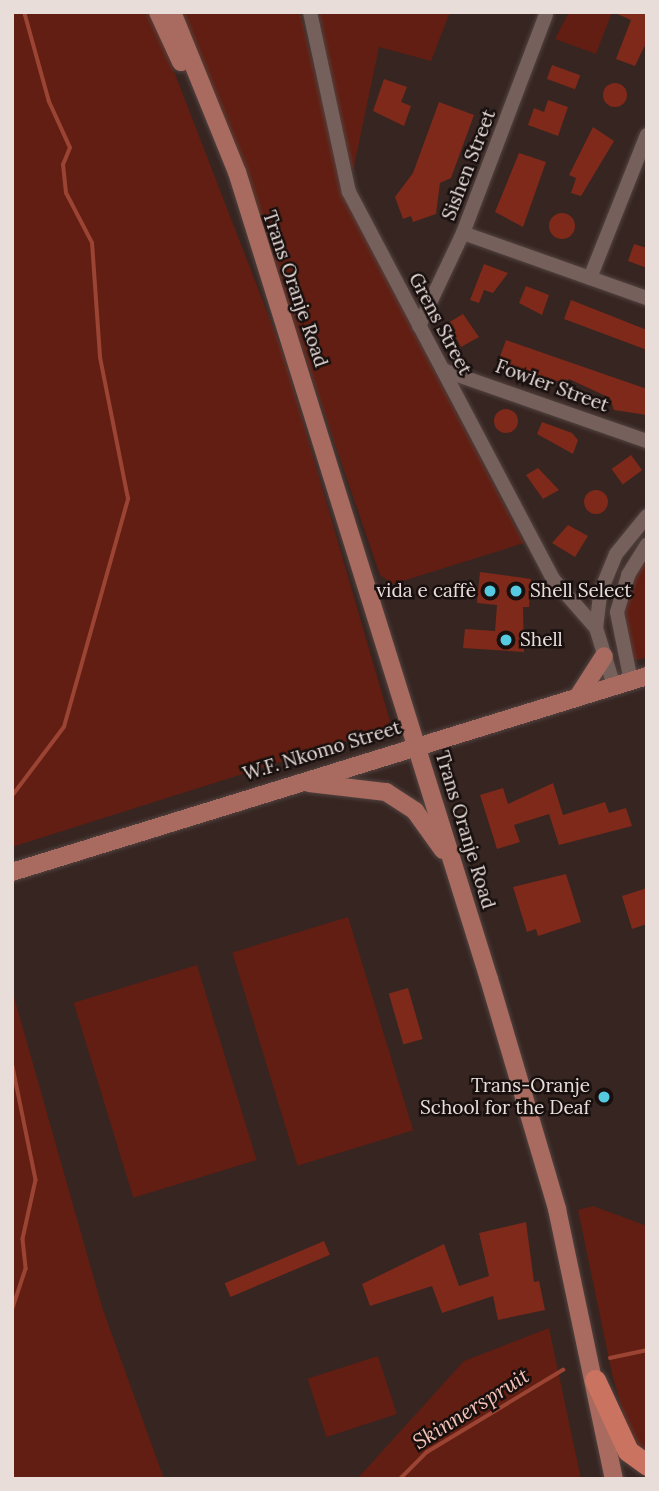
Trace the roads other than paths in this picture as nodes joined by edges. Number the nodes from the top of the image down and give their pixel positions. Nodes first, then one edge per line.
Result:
1 (158, 12) edge
2 (172, 12) edge
3 (310, 12) edge
4 (546, 14) edge
5 (647, 135) edge
6 (243, 203) junction
7 (463, 233) junction
8 (590, 278) junction
9 (647, 298) edge
10 (419, 326) junction
11 (443, 370) junction
12 (647, 441) edge
13 (647, 516) edge
14 (647, 544) edge
15 (596, 628) junction
16 (604, 656) junction
17 (630, 681) edge
18 (576, 696) junction
19 (417, 744) junction
20 (290, 783) junction
21 (455, 867) junction
22 (12, 872) edge
23 (595, 1380) junction
24 (647, 1465) edge
25 (614, 1479) edge

1 - 6 main road, Trans Oranje Road
2 - 6 main road, Trans Oranje Road
3 - 10 street, Grens Street
4 - 7 street, Sishen Street
5 - 8 street
6 - 19 main road, Trans Oranje Road
7 - 8 street
7 - 10 street, Sishen Street
8 - 9 street
10 - 11 street, Grens Street
11 - 12 street, Fowler Street
11 - 15 street, Grens Street
13 - 15 street
14 - 17 street
15 - 16 street
16 - 17 street
16 - 18 main road
17 - 18 main road, W.F. Nkomo Street
18 - 19 main road, W.F. Nkomo Street
19 - 20 main road, W.F. Nkomo Street
19 - 21 main road, Trans Oranje Road
20 - 21 main road
20 - 22 main road, W.F. Nkomo Street
21 - 23 main road, Trans Oranje Road
23 - 24 highway
23 - 25 main road, Trans Oranje Road

